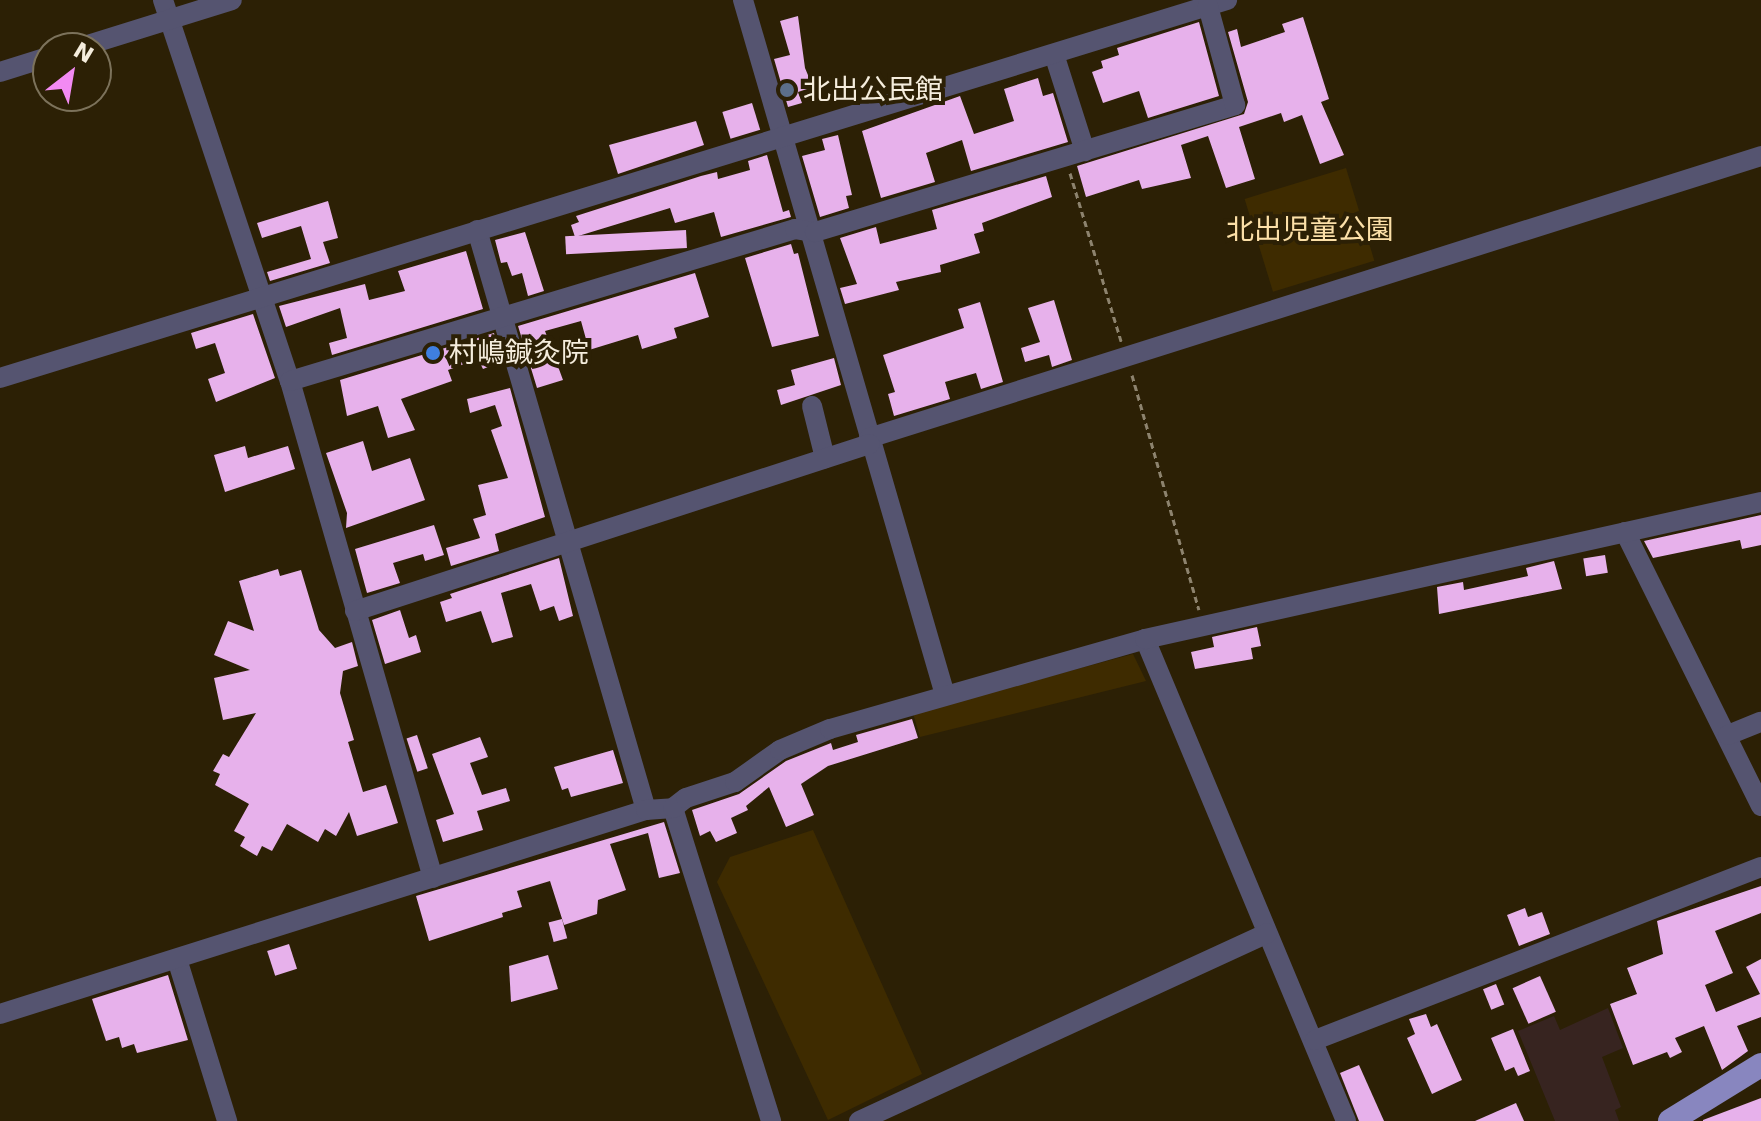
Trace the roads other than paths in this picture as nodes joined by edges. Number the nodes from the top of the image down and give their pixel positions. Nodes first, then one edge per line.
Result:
1 (232, 0) edge
2 (743, 0) edge
3 (1218, 3) edge
4 (166, 10) edge
5 (112, 33) edge
6 (1054, 54) junction
7 (32, 62) edge
8 (0, 72) edge
9 (783, 138) junction
10 (1075, 154) junction
11 (1761, 156) edge
12 (477, 230) junction
13 (808, 231) junction
14 (262, 298) junction
15 (501, 316) junction
16 (0, 378) edge
17 (290, 381) junction
18 (812, 406) dead end
19 (870, 441) junction
20 (825, 458) junction
21 (1761, 502) edge
22 (1625, 532) junction
23 (569, 540) junction
24 (355, 611) junction
25 (1145, 639) junction
26 (945, 695) junction
27 (1761, 722) edge
28 (1728, 735) junction
29 (1761, 806) edge
30 (673, 808) junction
31 (646, 810) junction
32 (1761, 867) edge
33 (433, 878) junction
34 (1267, 933) junction
35 (177, 959) junction
36 (0, 1014) edge
37 (1315, 1040) junction
38 (1761, 1065) edge
39 (1338, 1119) edge
40 (227, 1121) edge
41 (771, 1121) edge
42 (859, 1121) edge
43 (1670, 1121) edge

1 - 4 street
2 - 9 street
3 - 6 street
3 - 10 street
4 - 5 street
4 - 14 street
6 - 9 street
6 - 10 street
7 - 8 street
9 - 12 street
9 - 13 street
10 - 13 street
11 - 19 street
12 - 14 street
12 - 15 street
13 - 15 street
13 - 19 street
14 - 16 street
14 - 17 street
15 - 17 street
15 - 23 street
17 - 24 street
18 - 20 street
19 - 20 street
19 - 26 street
20 - 23 street
21 - 22 street
22 - 25 street
22 - 28 street
23 - 24 street
23 - 31 street
24 - 33 street
25 - 26 street
25 - 34 street
26 - 30 street
27 - 28 street
28 - 29 street
30 - 31 street
30 - 41 street
31 - 33 street
32 - 37 street
33 - 35 street
34 - 37 street
34 - 42 street
35 - 36 street
35 - 40 street
37 - 39 street
38 - 43 main road

